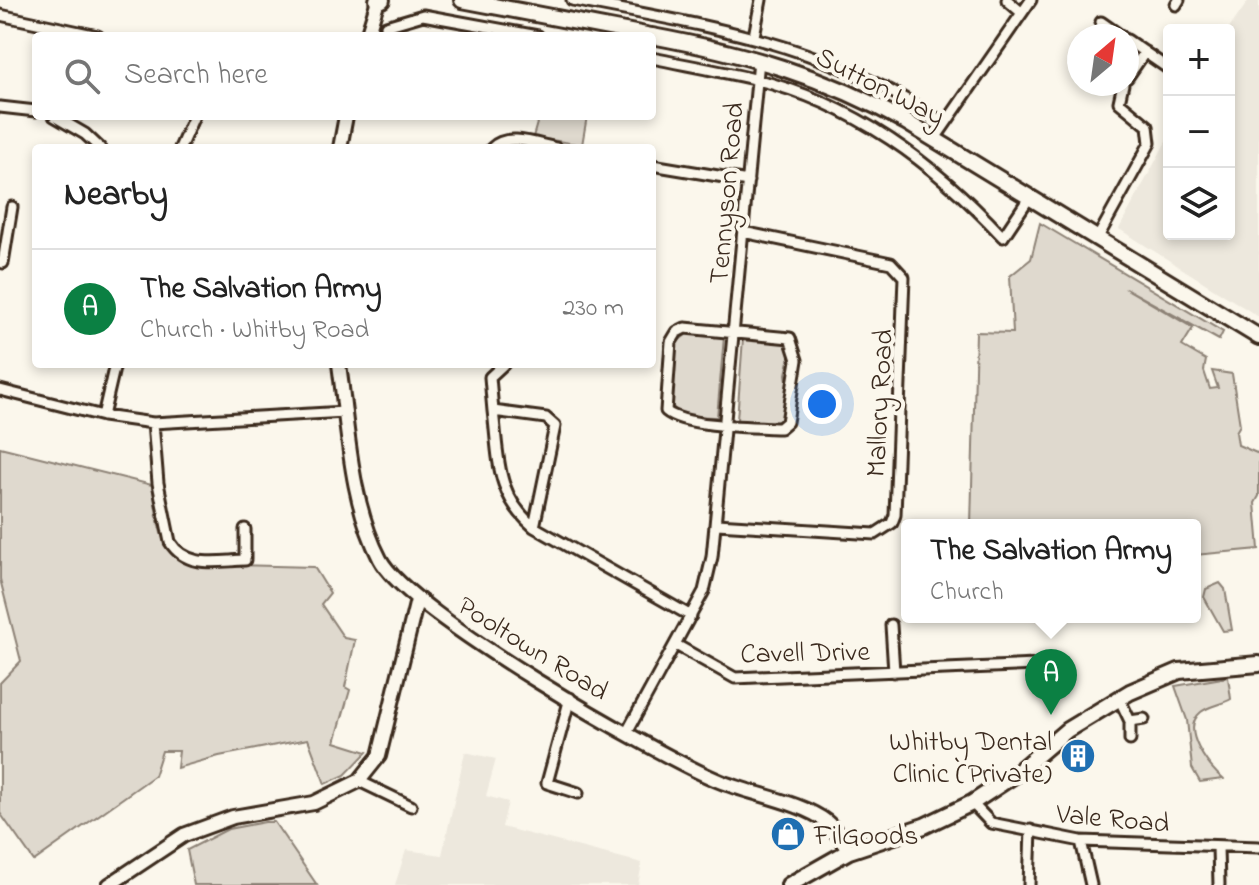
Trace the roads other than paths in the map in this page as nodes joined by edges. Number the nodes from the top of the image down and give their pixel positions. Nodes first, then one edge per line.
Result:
1 (379, 0) edge
2 (462, 0) edge
3 (572, 0) edge
4 (761, 0) edge
5 (1007, 0) edge
6 (1031, 0) edge
7 (1022, 13) junction
8 (0, 15) edge
9 (1101, 22) dead end
10 (1104, 24) edge
11 (386, 26) dead end
12 (79, 32) edge
13 (368, 32) edge
14 (518, 32) edge
15 (630, 32) edge
16 (754, 36) junction
17 (656, 37) edge
18 (1139, 48) edge
19 (1145, 52) junction
20 (656, 59) edge
21 (759, 60) junction
22 (1139, 61) edge
23 (1163, 65) edge
24 (756, 79) junction
25 (1120, 96) edge
26 (0, 107) edge
27 (32, 111) edge
28 (61, 120) edge
29 (192, 120) edge
30 (345, 120) edge
31 (945, 124) junction
32 (934, 140) junction
33 (96, 144) edge
34 (182, 144) edge
35 (341, 144) edge
36 (495, 144) edge
37 (534, 144) edge
38 (656, 166) edge
39 (748, 181) junction
40 (1029, 198) junction
41 (12, 207) dead end
42 (743, 232) junction
43 (1097, 239) junction
44 (0, 262) edge
45 (736, 331) junction
46 (1259, 337) edge
47 (112, 368) edge
48 (340, 368) edge
49 (489, 368) edge
50 (500, 368) edge
51 (490, 377) junction
52 (0, 390) edge
53 (493, 411) junction
54 (345, 412) junction
55 (103, 416) junction
56 (153, 423) junction
57 (725, 423) junction
58 (717, 524) junction
59 (534, 527) junction
60 (245, 529) dead end
61 (417, 600) junction
62 (691, 616) junction
63 (891, 625) dead end
64 (676, 645) junction
65 (1259, 664) edge
66 (1036, 665) dead end
67 (894, 672) junction
68 (570, 698) junction
69 (1119, 698) junction
70 (1144, 719) dead end
71 (1130, 721) junction
72 (627, 732) junction
73 (1130, 740) dead end
74 (359, 781) junction
75 (578, 793) dead end
76 (972, 803) junction
77 (411, 806) dead end
78 (1031, 830) junction
79 (1081, 841) junction
80 (1218, 847) junction
81 (1259, 847) edge
82 (849, 851) junction
83 (109, 885) edge
84 (789, 885) edge
85 (1029, 885) edge
86 (1091, 885) edge
87 (1219, 885) edge

1 - 13 street
2 - 15 main road, Sutton Way
3 - 16 street, Sutton Way
4 - 16 street
5 - 7 street
6 - 7 street
7 - 31 street
8 - 12 street
9 - 10 street
11 - 14 street
16 - 31 street, Sutton Way
17 - 21 main road, Sutton Way
18 - 19 street
19 - 22 street
19 - 23 street
20 - 24 street, Sutton Way
21 - 24 street, Tennyson Road
21 - 32 main road, Sutton Way
24 - 39 street, Tennyson Road
24 - 40 street, Sutton Way
25 - 43 street
26 - 27 street
28 - 33 street
29 - 34 street
30 - 35 street
31 - 32 street
32 - 40 main road, Sutton Way
36 - 37 street
38 - 39 street
39 - 42 street, Tennyson Road
40 - 43 main road, Sutton Way
41 - 44 street
42 - 45 street, Tennyson Road
42 - 58 street, Mallory Road
43 - 46 main road, Sutton Way
45 - 57 street, Tennyson Road
45 - 57 street
45 - 57 street
47 - 55 street
48 - 54 street, Pooltown Road
49 - 51 street
50 - 51 street
51 - 53 street
52 - 55 street
53 - 59 street
53 - 59 street
54 - 56 street
54 - 61 street, Pooltown Road
55 - 56 street
56 - 60 street
57 - 58 street, Tennyson Road
58 - 62 street, Tennyson Road
59 - 62 street
61 - 68 street, Pooltown Road
61 - 74 street
62 - 64 street, Tennyson Road
63 - 67 street, Cavell Drive
64 - 67 street, Cavell Drive
64 - 72 street, Tennyson Road
65 - 69 main road
66 - 67 street, Cavell Drive
68 - 72 street, Pooltown Road
68 - 75 street
69 - 71 street
69 - 76 main road
70 - 71 street
71 - 73 street
72 - 82 street, Pooltown Road
74 - 77 street
74 - 83 street
76 - 78 street, Vale Road
76 - 82 main road
78 - 79 street, Vale Road
78 - 85 street
79 - 80 street, Vale Road
79 - 86 street
80 - 81 street, Vale Road
80 - 87 street
82 - 84 main road

